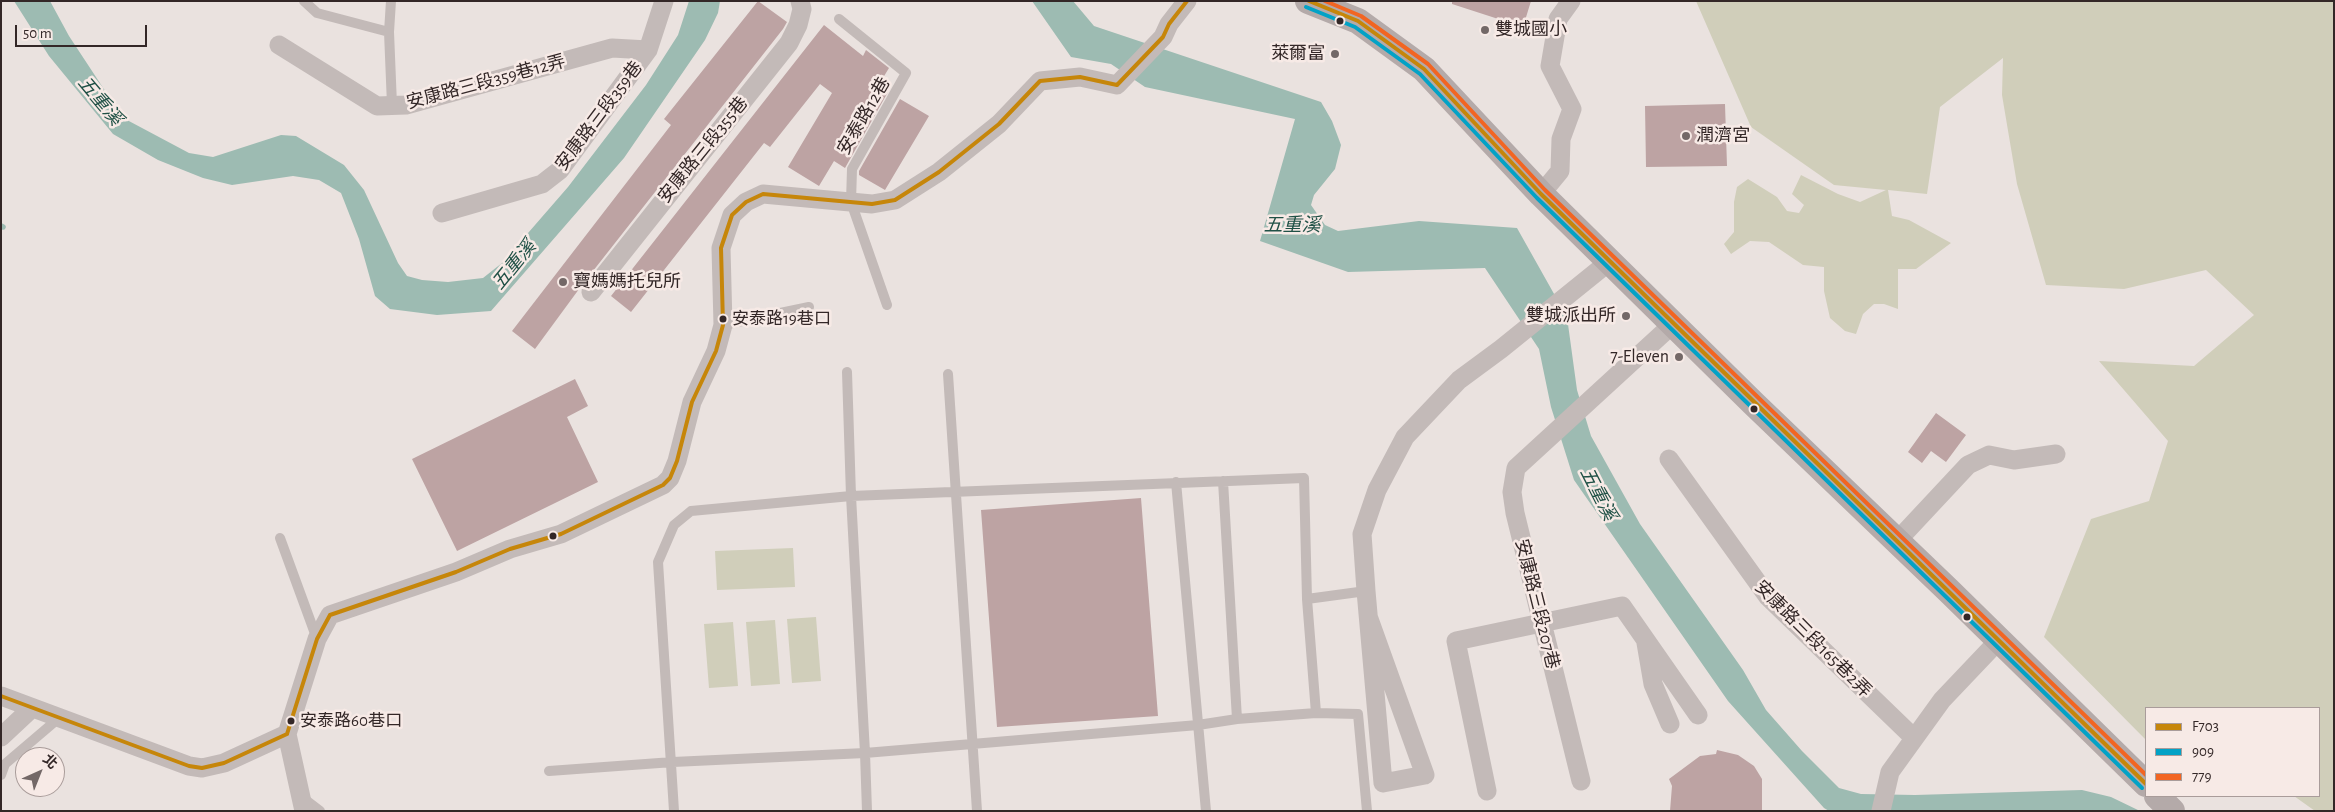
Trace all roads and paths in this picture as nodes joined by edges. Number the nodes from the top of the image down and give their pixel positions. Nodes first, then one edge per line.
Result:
1 (304, 1) edge
2 (392, 1) edge
3 (664, 1) edge
4 (800, 1) edge
5 (1187, 1) edge
6 (1308, 1) edge
7 (1571, 1) edge
8 (839, 19) dead end
9 (389, 32) junction
10 (279, 45) dead end
11 (648, 50) junction
12 (392, 105) junction
13 (1542, 194) junction
14 (851, 202) junction
15 (442, 213) dead end
16 (1601, 269) junction
17 (591, 292) dead end
18 (887, 304) dead end
19 (809, 307) dead end
20 (1673, 324) junction
21 (723, 325) junction
22 (847, 372) dead end
23 (948, 374) dead end
24 (2056, 454) dead end
25 (1668, 458) dead end
26 (1223, 480) junction
27 (1176, 482) junction
28 (957, 492) junction
29 (851, 496) junction
30 (280, 538) dead end
31 (1897, 541) junction
32 (1366, 591) junction
33 (1308, 599) junction
34 (1369, 619) junction
35 (1542, 621) junction
36 (1645, 636) junction
37 (317, 638) junction
38 (1999, 640) junction
39 (1, 696) edge
40 (32, 708) junction
41 (1316, 714) junction
42 (1698, 715) dead end
43 (59, 718) junction
44 (1237, 719) junction
45 (1670, 724) dead end
46 (1198, 725) junction
47 (288, 734) junction
48 (1, 737) edge
49 (1914, 738) junction
50 (974, 742) junction
51 (865, 753) junction
52 (673, 762) junction
53 (549, 772) dead end
54 (1, 775) edge
55 (1581, 781) dead end
56 (2145, 783) edge
57 (1487, 791) dead end
58 (2158, 797) edge
59 (303, 804) edge
60 (320, 811) edge
61 (674, 811) edge
62 (867, 811) edge
63 (977, 811) edge
64 (1206, 811) edge
65 (1367, 811) edge
66 (1881, 811) edge
67 (2172, 811) edge

1 - 9 lane
2 - 9 lane
3 - 11 street, 安康路三段359巷
4 - 17 street, 安康路三段355巷
5 - 14 street
6 - 13 main road
7 - 13 street
8 - 14 lane, 安泰路12巷
9 - 12 lane
10 - 12 street, 安康路三段359巷12弄
11 - 12 street, 安康路三段359巷12弄
11 - 15 street, 安康路三段359巷
13 - 16 main road
14 - 18 lane
14 - 21 street
16 - 20 main road
16 - 32 street
19 - 21 lane
20 - 31 main road
20 - 35 street, 安康路三段207巷
21 - 37 street
22 - 29 lane
23 - 28 lane
24 - 31 street
25 - 49 street, 安康路三段165巷2弄
26 - 27 lane
26 - 33 lane
26 - 44 lane
27 - 28 lane
27 - 46 lane
28 - 29 lane
28 - 50 lane
29 - 51 lane
29 - 52 lane
30 - 37 lane
31 - 38 main road
32 - 33 lane
32 - 34 street
33 - 41 lane
34 - 34 street
35 - 36 street
35 - 55 street, 安康路三段207巷
35 - 57 street
36 - 42 street
36 - 45 street
37 - 47 street
38 - 49 street
38 - 56 main road
39 - 40 street
40 - 43 street
40 - 48 street
41 - 44 lane
41 - 65 lane
43 - 47 street
43 - 54 lane
44 - 46 lane
46 - 50 lane
46 - 64 lane
47 - 59 street
49 - 66 street
50 - 51 lane
50 - 63 lane
51 - 52 lane
51 - 62 lane
52 - 53 lane
52 - 61 lane
58 - 67 main road
59 - 60 lane

